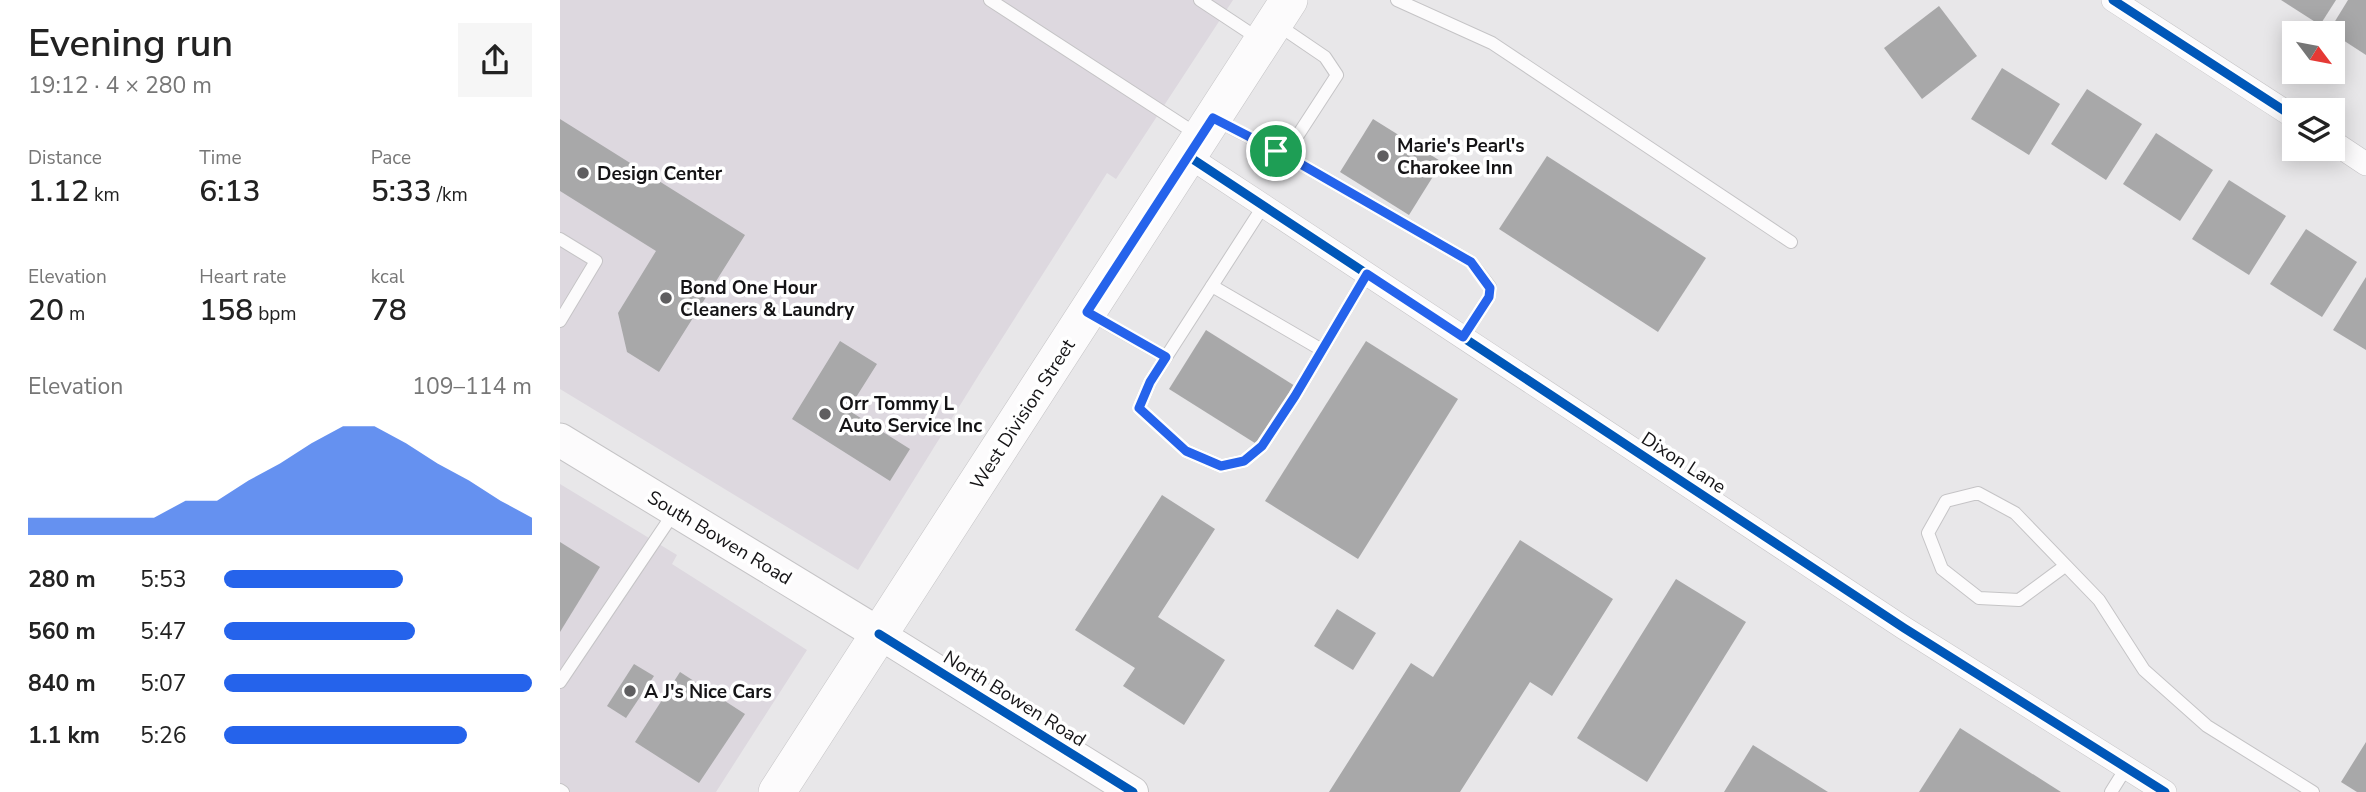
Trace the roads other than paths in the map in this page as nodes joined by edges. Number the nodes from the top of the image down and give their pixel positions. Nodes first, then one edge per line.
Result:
1 (990, 0) edge
2 (1200, 0) edge
3 (1397, 0) edge
4 (2113, 0) edge
5 (1275, 21) edge
6 (2282, 109) edge
7 (1200, 137) junction
8 (2345, 150) edge
9 (1285, 155) junction
10 (2366, 164) edge
11 (1264, 205) junction
12 (560, 239) edge
13 (1791, 242) dead end
14 (1367, 274) junction
15 (1212, 286) junction
16 (1087, 312) junction
17 (560, 321) edge
18 (1463, 337) junction
19 (1322, 350) junction
20 (1166, 357) junction
21 (560, 440) edge
22 (675, 509) junction
23 (2065, 566) junction
24 (879, 634) junction
25 (560, 682) edge
26 (2126, 768) junction
27 (1118, 788) edge
28 (777, 792) edge
29 (2111, 792) edge
30 (2165, 792) edge
31 (2313, 792) edge

1 - 7 lane
2 - 5 lane
3 - 13 lane
4 - 6 street
5 - 7 main road, West Division Street
5 - 9 lane
7 - 9 lane
7 - 11 street, Dixon Lane
7 - 16 main road, West Division Street
8 - 10 street
9 - 18 lane
11 - 14 street, Dixon Lane
11 - 15 lane
12 - 17 lane
14 - 18 street, Dixon Lane
14 - 19 lane
15 - 19 lane
15 - 20 lane
16 - 20 lane
16 - 24 main road, West Division Street
18 - 26 street, Dixon Lane
19 - 20 lane
21 - 22 main road, South Bowen Road
22 - 24 main road, South Bowen Road
22 - 25 lane
23 - 23 lane
23 - 31 lane
24 - 27 street, North Bowen Road
24 - 28 main road, West Division Street
26 - 29 lane
26 - 30 street, Dixon Lane

